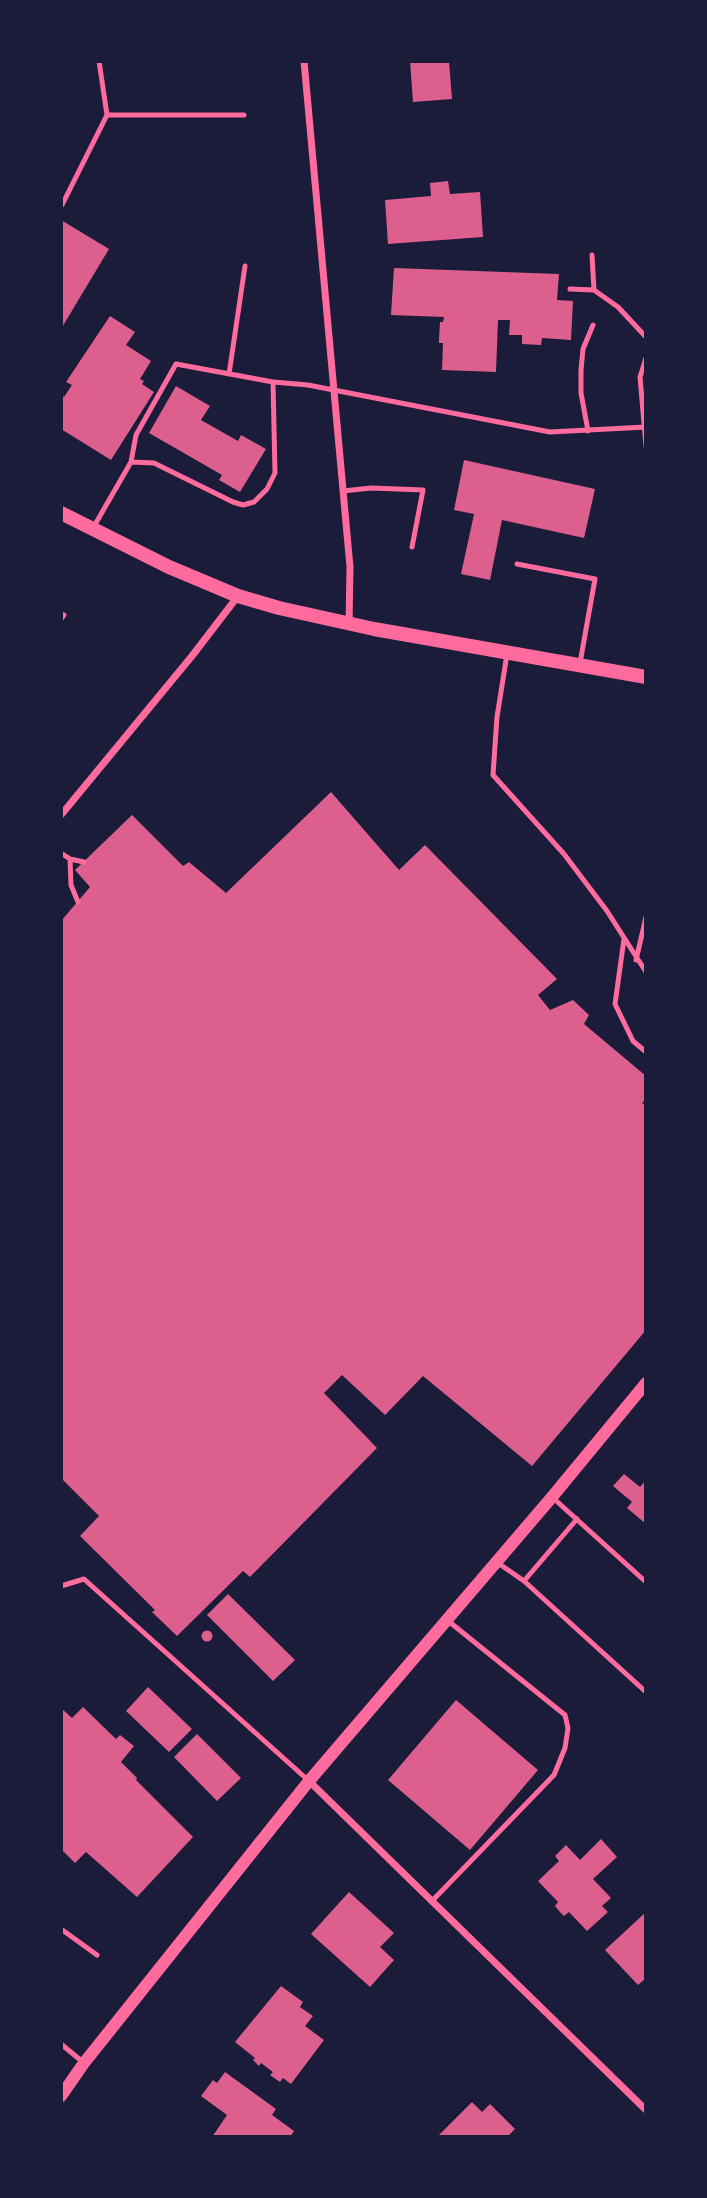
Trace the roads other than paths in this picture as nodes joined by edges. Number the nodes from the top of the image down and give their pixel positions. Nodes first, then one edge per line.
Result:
1 (99, 61) edge
2 (304, 61) edge
3 (107, 115) junction
4 (244, 115) dead end
5 (62, 205) edge
6 (592, 256) dead end
7 (245, 266) dead end
8 (570, 289) dead end
9 (594, 290) junction
10 (593, 325) dead end
11 (646, 337) edge
12 (646, 358) edge
13 (229, 374) junction
14 (273, 382) junction
15 (334, 391) junction
16 (645, 427) edge
17 (588, 431) junction
18 (646, 446) edge
19 (131, 462) junction
20 (343, 491) junction
21 (61, 513) edge
22 (93, 529) junction
23 (412, 547) dead end
24 (517, 564) dead end
25 (237, 596) junction
26 (349, 624) junction
27 (508, 653) junction
28 (579, 666) junction
29 (646, 677) edge
30 (61, 815) edge
31 (61, 853) edge
32 (70, 859) junction
33 (83, 862) dead end
34 (78, 902) dead end
35 (646, 917) edge
36 (624, 939) junction
37 (636, 960) junction
38 (646, 972) edge
39 (646, 1052) edge
40 (646, 1383) edge
41 (552, 1497) junction
42 (577, 1519) junction
43 (497, 1562) junction
44 (524, 1581) junction
45 (646, 1582) edge
46 (61, 1586) edge
47 (447, 1620) junction
48 (646, 1692) edge
49 (309, 1781) junction
50 (432, 1901) junction
51 (61, 1929) edge
52 (97, 1955) dead end
53 (61, 2044) edge
54 (85, 2063) junction
55 (61, 2096) edge
56 (646, 2110) edge

1 - 3 lane
2 - 15 street
3 - 4 lane
3 - 5 lane
6 - 9 lane
7 - 13 lane
8 - 9 lane
9 - 11 lane
10 - 17 lane
12 - 16 lane
13 - 14 lane
13 - 19 lane
14 - 15 lane
14 - 19 lane
15 - 17 lane
15 - 20 street
16 - 17 lane
16 - 18 lane
19 - 22 lane
20 - 23 lane
20 - 26 street
21 - 22 main road
22 - 25 main road
24 - 28 lane
25 - 26 main road
25 - 30 street
26 - 27 main road
27 - 28 main road
27 - 36 lane
28 - 29 main road
31 - 32 lane
32 - 33 lane
32 - 34 lane
35 - 37 lane
36 - 37 lane
36 - 39 lane
37 - 38 lane
40 - 41 street
41 - 42 lane
41 - 43 street
42 - 44 lane
42 - 45 lane
43 - 44 lane
43 - 47 street
44 - 48 lane
46 - 49 lane
47 - 49 street
47 - 50 lane
49 - 50 street
49 - 54 street
50 - 56 street
51 - 52 lane
53 - 54 lane
54 - 55 street

